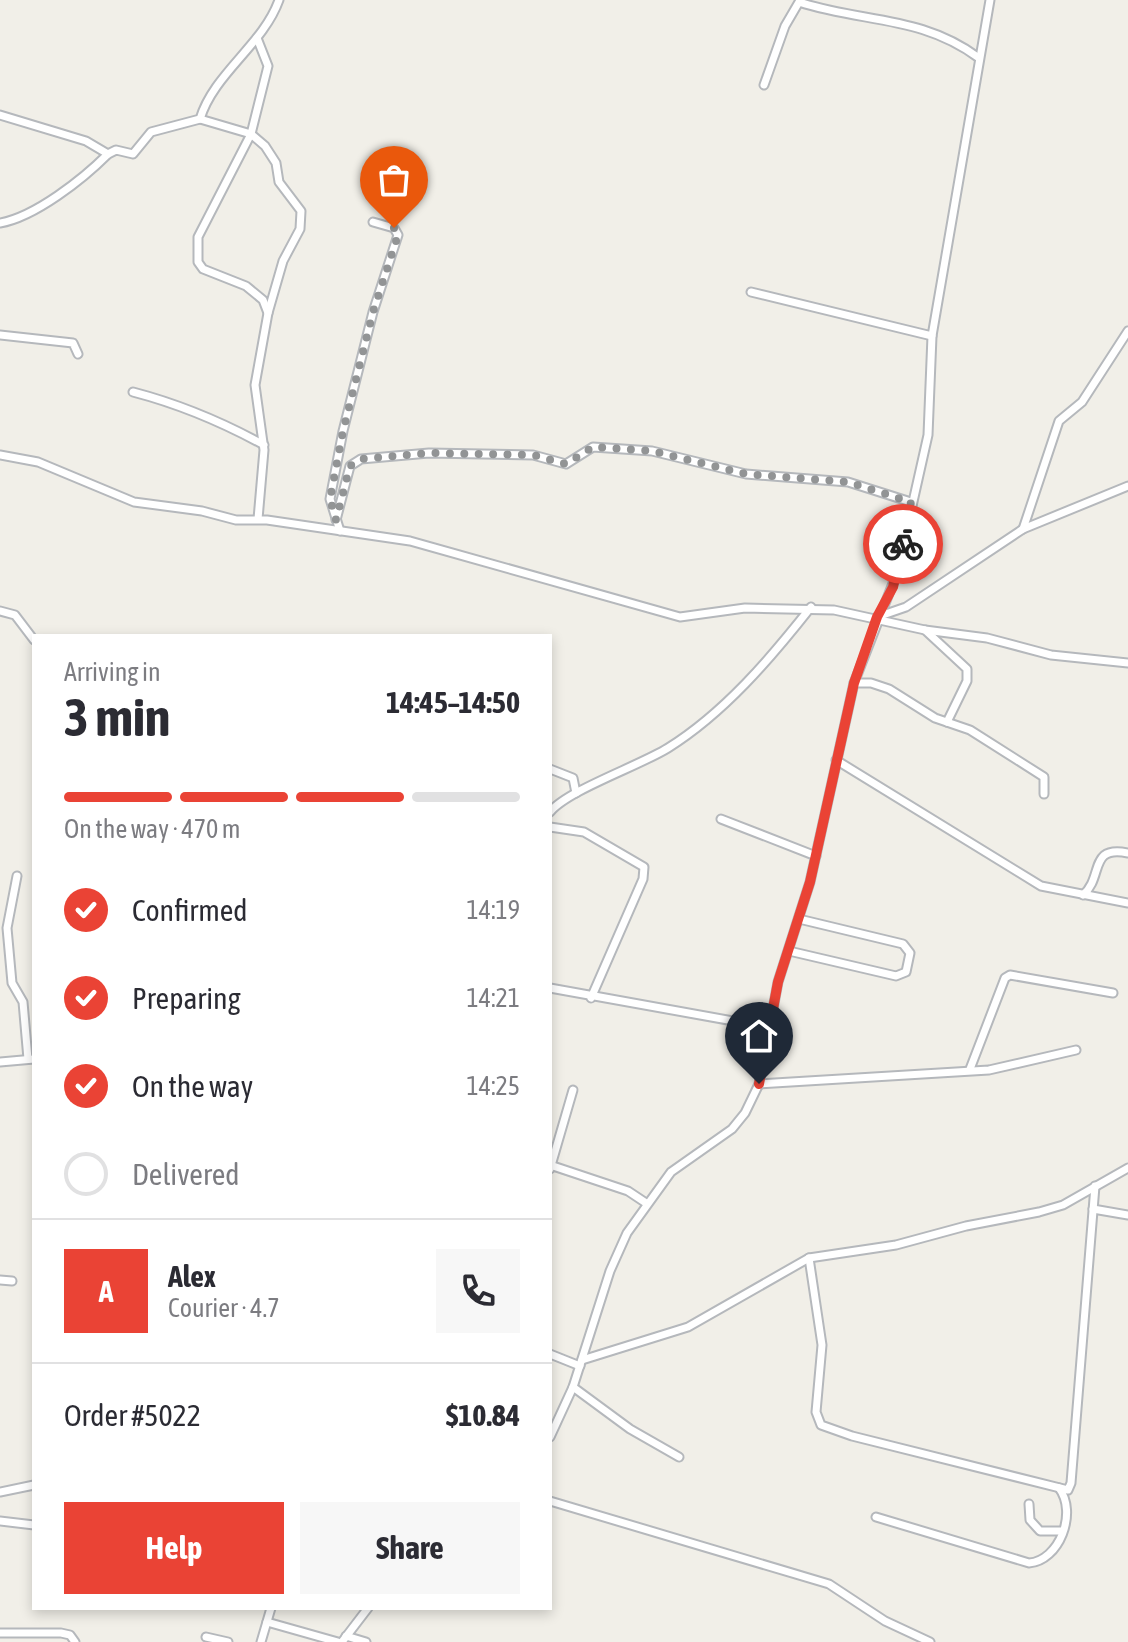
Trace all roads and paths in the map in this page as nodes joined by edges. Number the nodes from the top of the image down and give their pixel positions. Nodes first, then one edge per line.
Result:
1 (279, 0) edge
2 (990, 0) edge
3 (257, 38) junction
4 (979, 58) junction
5 (764, 85) dead end
6 (0, 115) edge
7 (200, 119) junction
8 (251, 134) junction
9 (108, 154) junction
10 (373, 222) dead end
11 (0, 223) edge
12 (751, 292) dead end
13 (268, 313) junction
14 (1128, 331) edge
15 (0, 335) edge
16 (932, 336) junction
17 (78, 354) dead end
18 (133, 392) dead end
19 (264, 445) junction
20 (0, 455) edge
21 (1128, 486) edge
22 (911, 502) junction
23 (258, 519) junction
24 (336, 520) junction
25 (1023, 529) junction
26 (340, 531) junction
27 (811, 607) junction
28 (0, 611) edge
29 (877, 617) junction
30 (925, 630) junction
31 (32, 637) edge
32 (1128, 663) edge
33 (854, 683) junction
34 (947, 722) junction
35 (836, 760) junction
36 (552, 770) edge
37 (576, 793) junction
38 (1044, 794) dead end
39 (552, 811) edge
40 (721, 819) dead end
41 (552, 827) edge
42 (1128, 853) edge
43 (816, 856) junction
44 (17, 876) dead end
45 (1083, 895) junction
46 (1128, 903) edge
47 (799, 919) junction
48 (789, 951) junction
49 (552, 988) edge
50 (1113, 993) dead end
51 (591, 998) junction
52 (23, 1002) junction
53 (32, 1003) edge
54 (772, 1028) junction
55 (1076, 1050) dead end
56 (31, 1059) edge
57 (0, 1062) edge
58 (970, 1069) junction
59 (759, 1084) junction
60 (573, 1090) dead end
61 (552, 1160) edge
62 (552, 1168) edge
63 (1128, 1168) edge
64 (1095, 1186) junction
65 (646, 1203) junction
66 (1093, 1209) junction
67 (1128, 1215) edge
68 (809, 1258) junction
69 (0, 1280) edge
70 (12, 1281) dead end
71 (552, 1355) edge
72 (581, 1363) junction
73 (573, 1387) junction
74 (552, 1433) edge
75 (679, 1457) dead end
76 (32, 1485) edge
77 (1059, 1488) junction
78 (0, 1492) edge
79 (552, 1502) edge
80 (1029, 1504) dead end
81 (876, 1517) dead end
82 (0, 1521) edge
83 (32, 1525) edge
84 (1062, 1531) junction
85 (270, 1610) edge
86 (366, 1610) edge
87 (267, 1622) junction
88 (0, 1633) edge
89 (206, 1637) dead end
90 (342, 1640) edge
91 (75, 1642) edge
92 (228, 1642) edge
93 (261, 1642) edge
94 (366, 1642) edge
95 (930, 1642) edge

1 - 3 street
2 - 4 street
3 - 7 street
3 - 8 street
4 - 5 street
4 - 16 street
6 - 9 street
7 - 8 street
7 - 9 street
8 - 13 street
8 - 13 street
9 - 11 street
10 - 24 street
12 - 16 street
13 - 19 street
14 - 25 street
15 - 17 street
16 - 22 street
18 - 19 street
19 - 23 street
20 - 23 street
21 - 25 street
22 - 24 street
22 - 29 street
23 - 26 street
24 - 26 street
25 - 29 street
26 - 27 street
27 - 29 street
27 - 37 street
28 - 31 street
29 - 30 street
29 - 33 street
30 - 32 street
30 - 34 street
33 - 34 street
33 - 35 street
34 - 38 street
35 - 43 street
35 - 45 street
36 - 37 street
37 - 39 street
40 - 43 street
41 - 51 street
42 - 45 street
43 - 47 street
44 - 52 street
45 - 46 street
47 - 48 street
47 - 48 street
48 - 54 street
49 - 51 street
50 - 58 street
51 - 54 street
52 - 53 street
52 - 56 street
54 - 59 street
55 - 58 street
56 - 57 street
58 - 59 street
59 - 65 street
60 - 61 street
62 - 65 street
63 - 64 street
64 - 66 street
64 - 68 street
65 - 72 street
66 - 67 street
66 - 77 street
68 - 72 street
68 - 77 street
69 - 70 street
71 - 72 street
72 - 73 street
73 - 74 street
73 - 75 street
76 - 78 street
77 - 84 street
79 - 95 street
80 - 84 street
81 - 84 street
82 - 83 street
85 - 87 street
86 - 90 street
87 - 90 street
87 - 93 street
88 - 91 street
89 - 92 street
90 - 94 street

